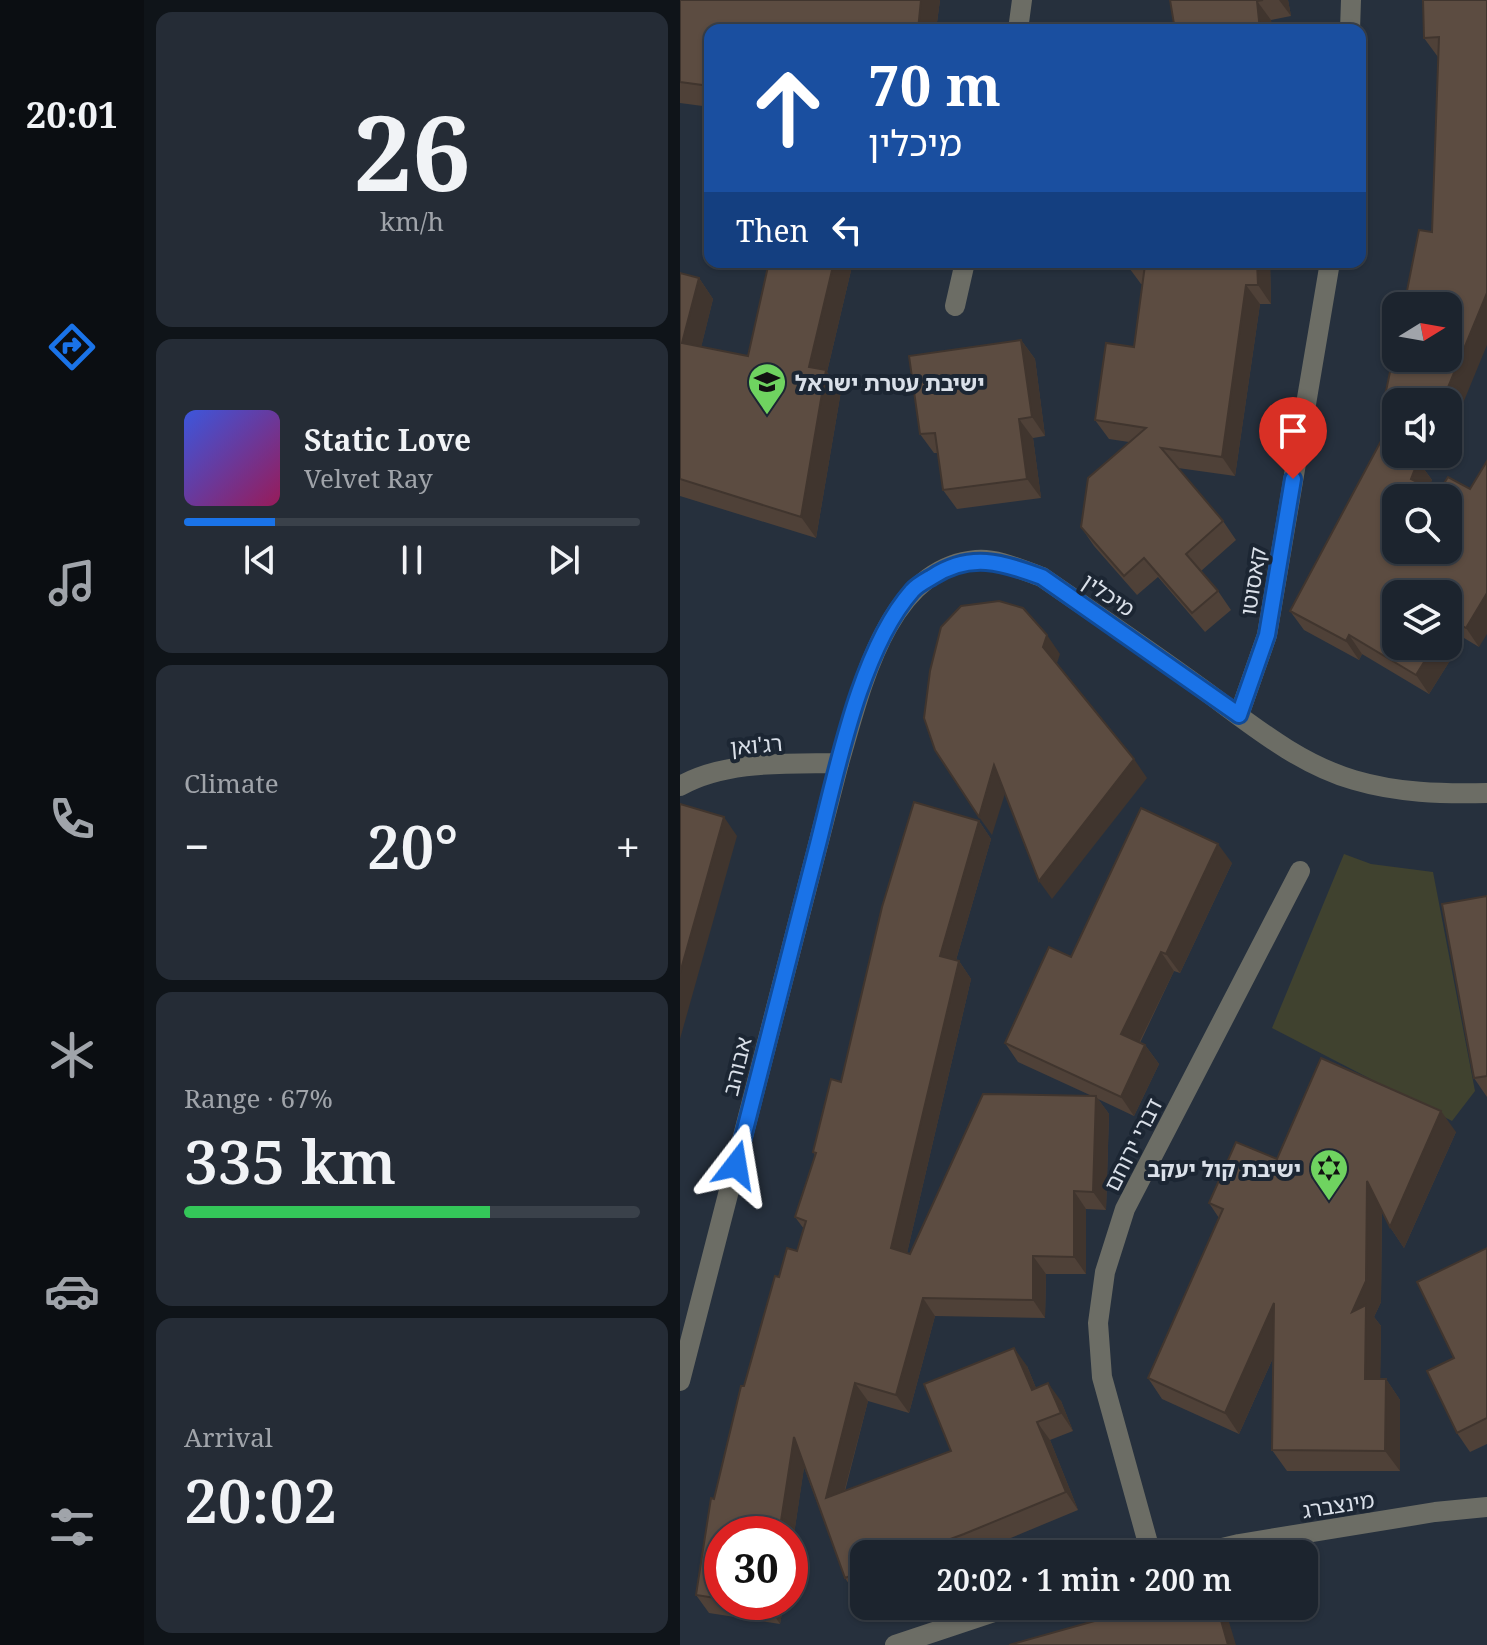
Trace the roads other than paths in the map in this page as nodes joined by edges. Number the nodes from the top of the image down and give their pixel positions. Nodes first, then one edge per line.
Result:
1 (1022, 0) edge
2 (1351, 0) edge
3 (1019, 24) edge
4 (1350, 24) edge
5 (964, 268) edge
6 (1329, 268) edge
7 (955, 306) dead end
8 (1239, 715) junction
9 (839, 763) junction
10 (680, 786) edge
11 (1487, 793) edge
12 (1300, 871) dead end
13 (680, 1381) edge
14 (1487, 1507) edge
15 (1147, 1540) edge
16 (1264, 1540) edge
17 (970, 1620) edge
18 (895, 1645) edge

1 - 3 street
2 - 4 street
5 - 7 street
6 - 8 street, קאסוטו
8 - 9 street, מיכלין
8 - 11 street, מיכלין
9 - 10 street, רג'ואן
9 - 13 street, אבוהב
12 - 15 street, דברי ירוחם
14 - 16 street, מינצברג
17 - 18 street

